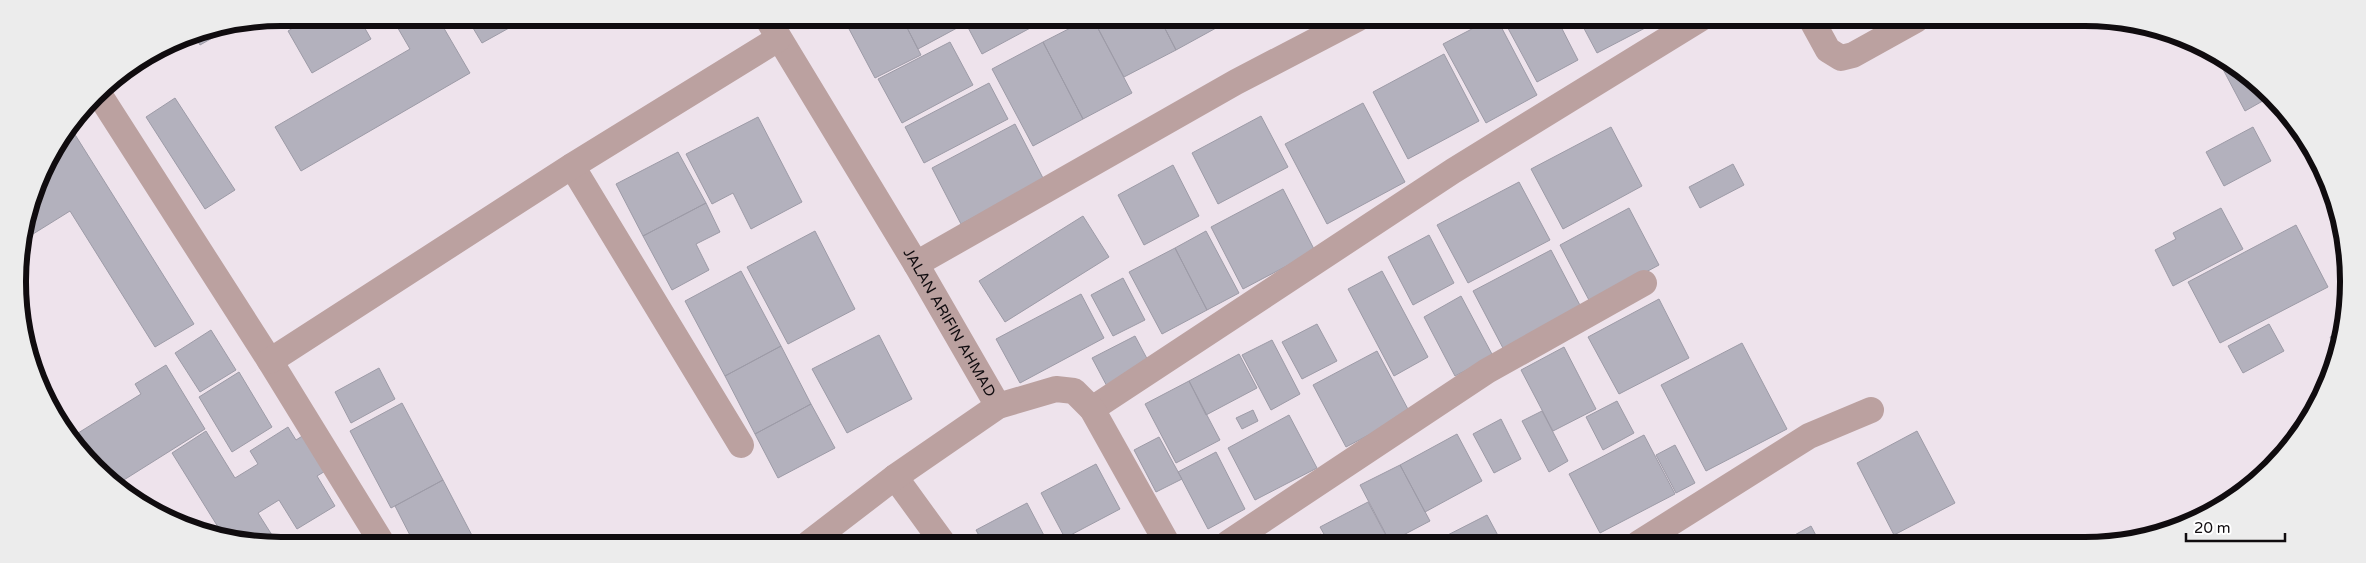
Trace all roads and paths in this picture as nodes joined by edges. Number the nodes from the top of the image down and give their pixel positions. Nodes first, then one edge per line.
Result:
1 (1344, 26) edge
2 (1689, 26) edge
3 (1815, 26) edge
4 (1905, 26) edge
5 (772, 28) edge
6 (103, 100) edge
7 (572, 166) junction
8 (916, 264) junction
9 (1644, 283) dead end
10 (270, 361) junction
11 (998, 406) junction
12 (1092, 409) junction
13 (1871, 410) dead end
14 (741, 445) dead end
15 (895, 477) junction
16 (378, 537) edge
17 (817, 537) edge
18 (940, 537) edge
19 (1164, 537) edge
20 (1237, 537) edge
21 (1649, 537) edge

1 - 8 street
2 - 12 street
3 - 4 street
5 - 7 street
5 - 8 street, JALAN ARIFIN AHMAD
6 - 10 street
7 - 10 street
7 - 14 street
8 - 11 street, JALAN ARIFIN AHMAD
9 - 20 street
10 - 16 street
11 - 12 street, JALAN ARIFIN AHMAD
11 - 15 street
12 - 19 street, JALAN ARIFIN AHMAD
13 - 21 street
15 - 17 street
15 - 18 street

